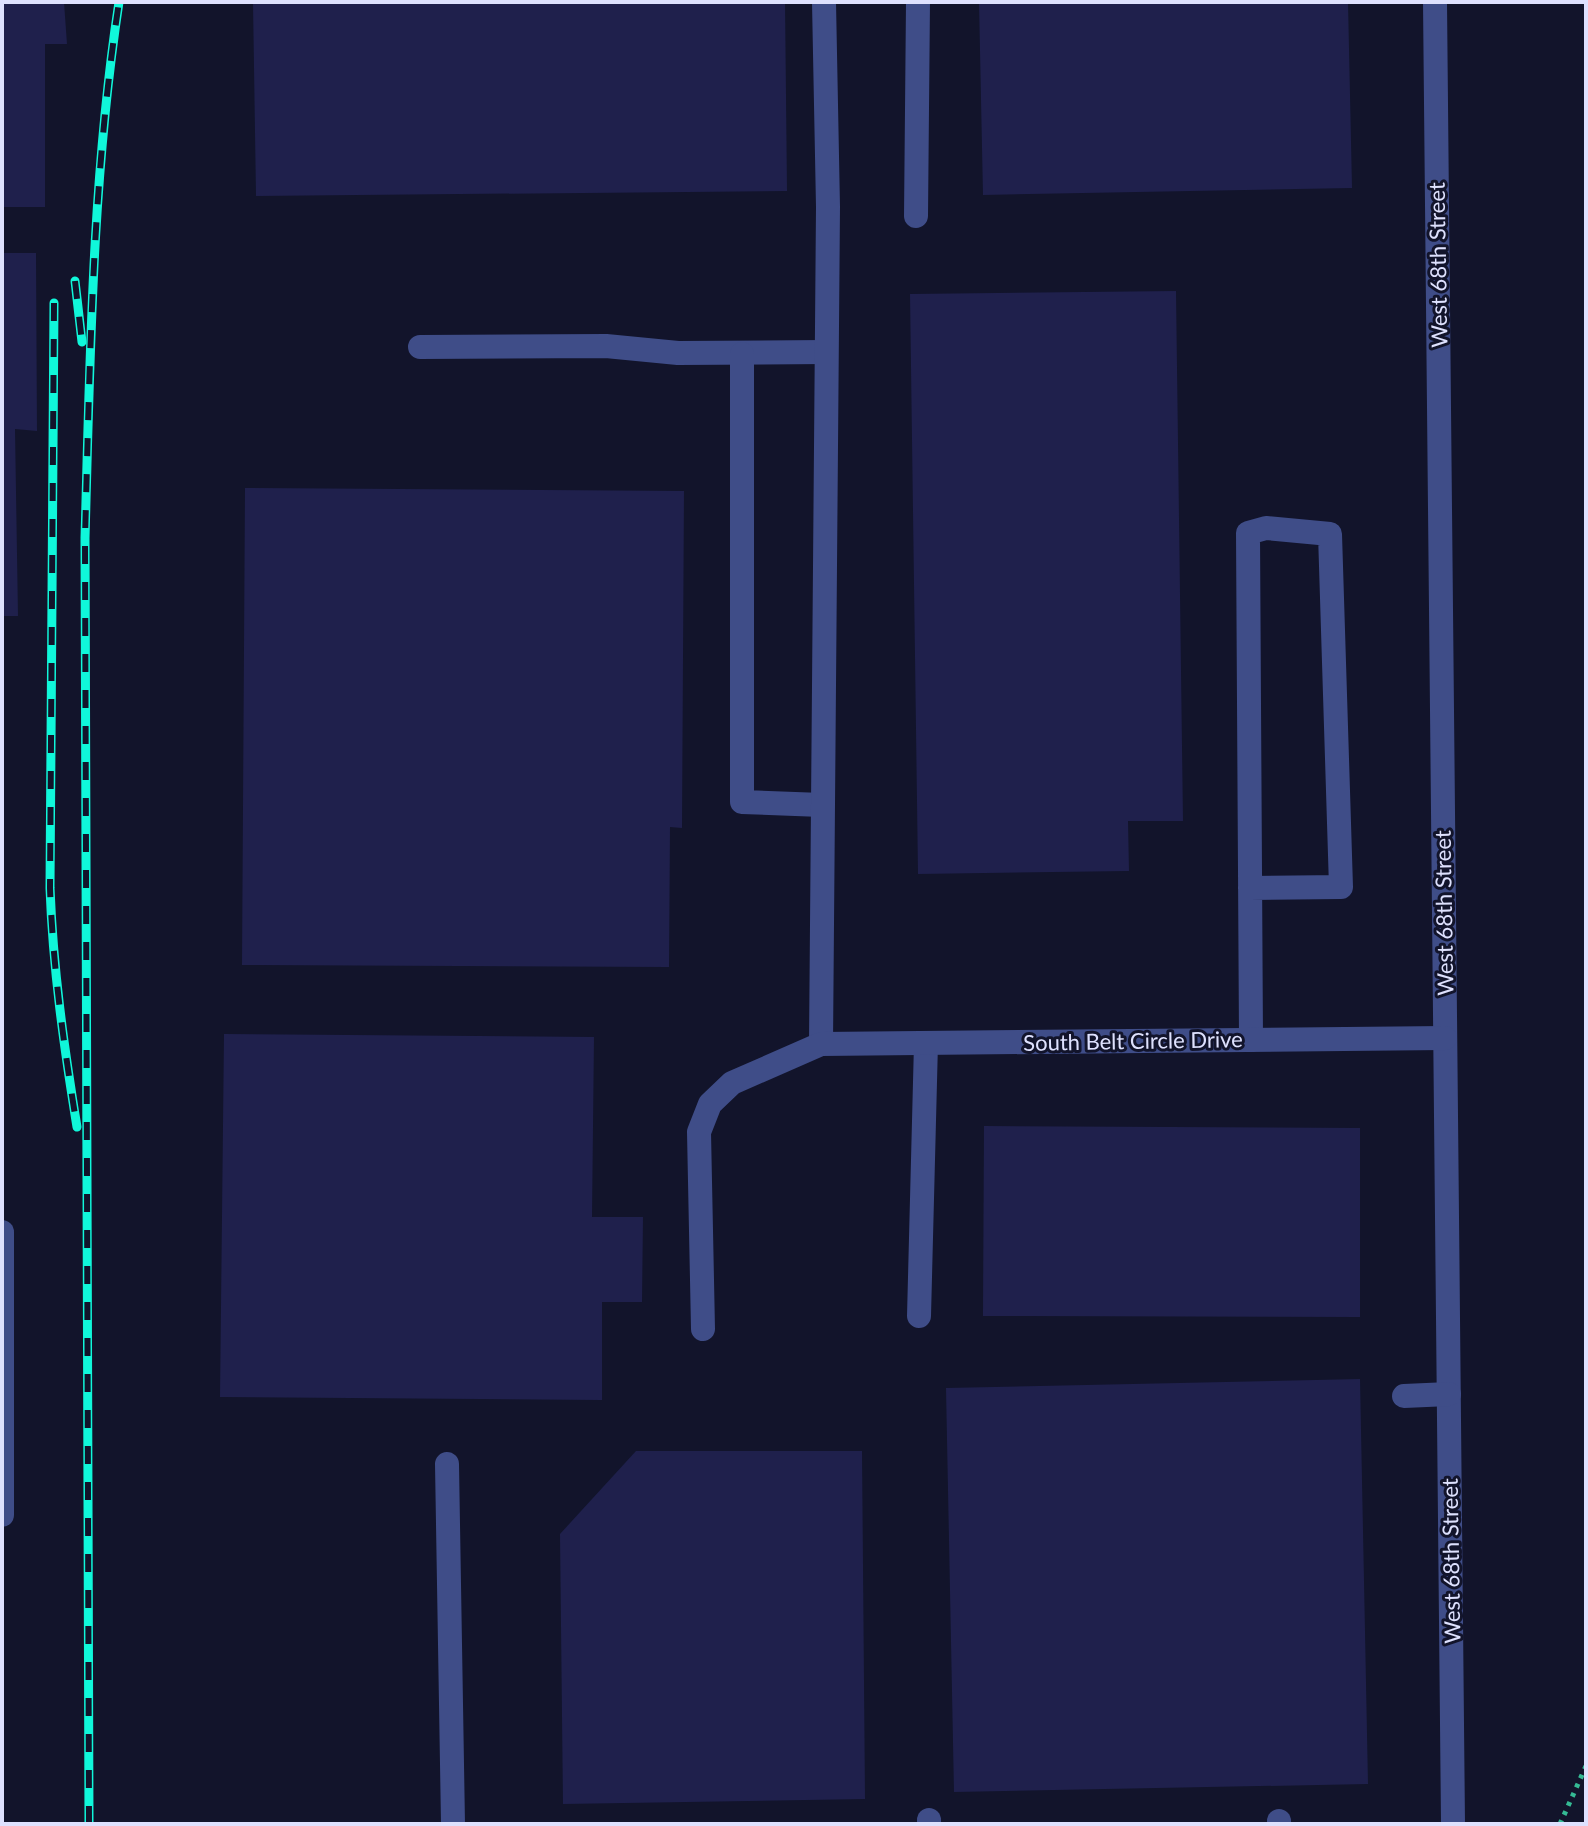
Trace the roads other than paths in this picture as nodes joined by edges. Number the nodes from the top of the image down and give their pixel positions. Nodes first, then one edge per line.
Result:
1 (824, 2) edge
2 (918, 2) edge
3 (1435, 2) edge
4 (916, 216) dead end
5 (420, 347) dead end
6 (826, 352) junction
7 (742, 354) junction
8 (822, 805) junction
9 (1250, 888) junction
10 (1445, 1038) junction
11 (1251, 1040) junction
12 (926, 1043) junction
13 (821, 1044) junction
14 (2, 1232) edge
15 (919, 1316) dead end
16 (703, 1329) dead end
17 (1449, 1394) junction
18 (1404, 1396) dead end
19 (447, 1464) dead end
20 (2, 1515) edge
21 (453, 1824) edge
22 (1453, 1824) edge

1 - 6 street
2 - 4 street
3 - 10 street, West 68th Street
5 - 7 street
6 - 7 street
6 - 8 street
7 - 8 street
8 - 13 street
9 - 9 street
9 - 11 street
10 - 11 street, South Belt Circle Drive
10 - 17 street, West 68th Street
11 - 12 street, South Belt Circle Drive
12 - 13 street, South Belt Circle Drive
12 - 15 street
13 - 16 street
14 - 20 street
17 - 18 street
17 - 22 street, West 68th Street
19 - 21 street

